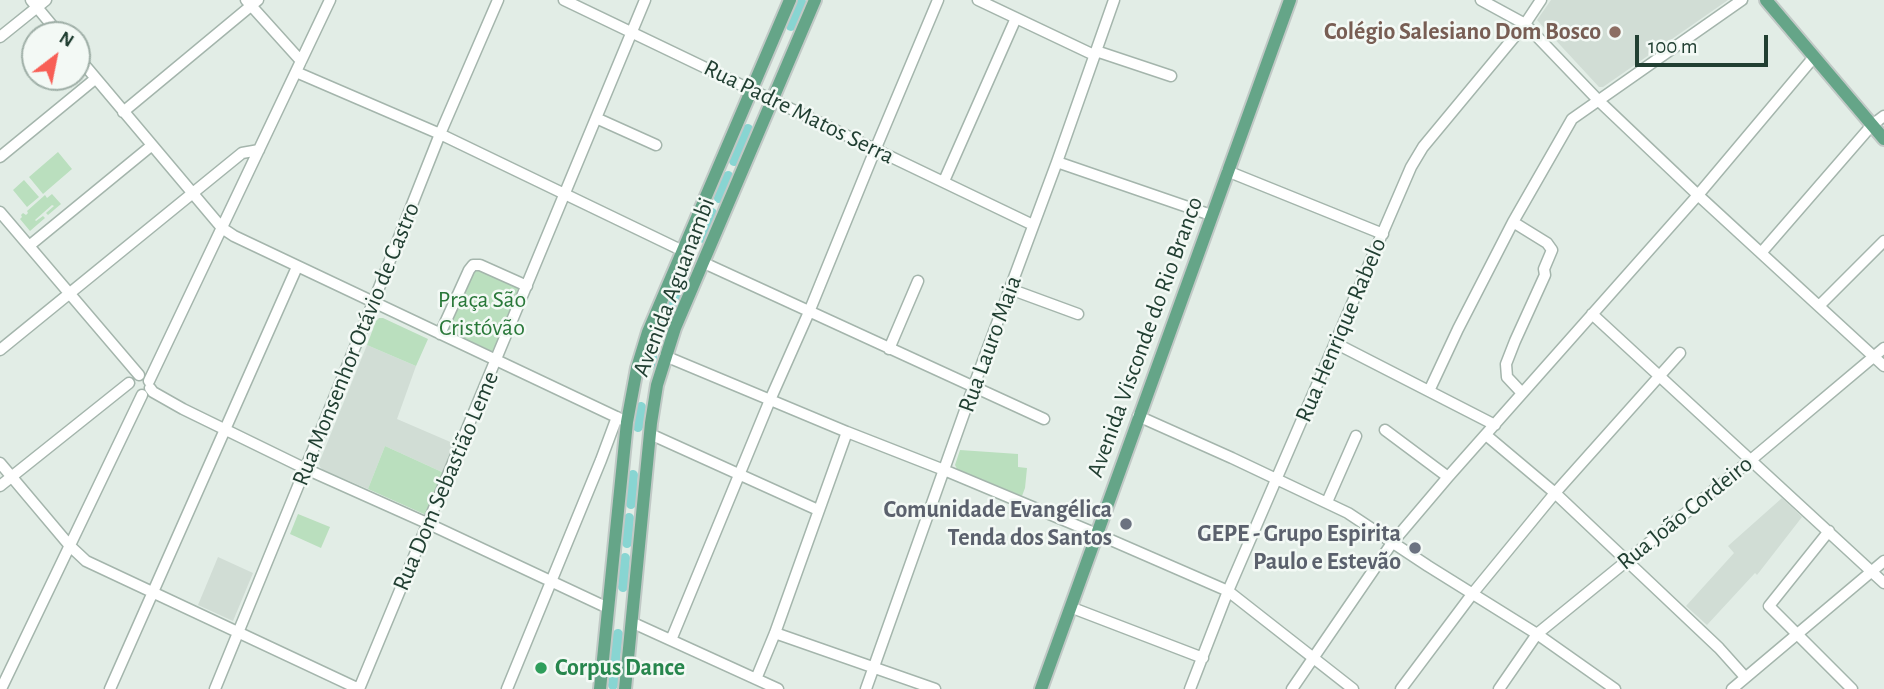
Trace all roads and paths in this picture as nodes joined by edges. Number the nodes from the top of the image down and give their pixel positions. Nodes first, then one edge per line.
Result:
1 (330, 0) edge
2 (498, 0) edge
3 (564, 0) edge
4 (645, 0) edge
5 (790, 0) edge
6 (816, 0) edge
7 (938, 0) edge
8 (978, 0) edge
9 (1006, 0) edge
10 (1114, 0) edge
11 (1290, 0) edge
12 (1481, 0) edge
13 (1541, 0) edge
14 (1742, 0) edge
15 (1766, 0) edge
16 (38, 2) edge
17 (252, 2) edge
18 (1001, 11) junction
19 (1016, 18) junction
20 (51, 21) edge
21 (1525, 24) junction
22 (632, 31) junction
23 (0, 37) edge
24 (1095, 53) junction
25 (1814, 57) junction
26 (301, 61) junction
27 (296, 72) junction
28 (91, 74) edge
29 (1171, 76) dead end
30 (95, 79) junction
31 (752, 89) junction
32 (773, 99) junction
33 (1598, 100) junction
34 (123, 112) junction
35 (1884, 117) edge
36 (596, 118) junction
37 (1872, 125) junction
38 (440, 134) junction
39 (1884, 139) edge
40 (656, 145) dead end
41 (152, 146) junction
42 (258, 150) junction
43 (875, 150) junction
44 (0, 157) edge
45 (1057, 162) junction
46 (1227, 171) junction
47 (944, 181) junction
48 (192, 193) junction
49 (565, 195) junction
50 (1698, 195) junction
51 (0, 212) edge
52 (1211, 215) junction
53 (1513, 222) junction
54 (1033, 225) junction
55 (222, 228) junction
56 (1383, 234) junction
57 (1884, 241) edge
58 (29, 246) junction
59 (683, 251) junction
60 (1761, 253) junction
61 (704, 264) junction
62 (297, 267) junction
63 (918, 281) dead end
64 (527, 286) junction
65 (1010, 289) junction
66 (69, 293) junction
67 (373, 303) junction
68 (1820, 305) junction
69 (810, 312) junction
70 (1079, 314) dead end
71 (1592, 314) junction
72 (440, 334) junction
73 (1335, 343) junction
74 (1884, 348) edge
75 (888, 349) junction
76 (0, 350) edge
77 (1680, 353) dead end
78 (666, 356) junction
79 (1874, 357) junction
80 (497, 359) junction
81 (1884, 366) edge
82 (1660, 376) junction
83 (129, 383) junction
84 (144, 385) junction
85 (973, 388) junction
86 (1429, 391) junction
87 (1522, 393) junction
88 (770, 400) junction
89 (1139, 416) junction
90 (622, 419) junction
91 (1044, 419) dead end
92 (1495, 425) junction
93 (226, 429) junction
94 (1385, 430) dead end
95 (847, 432) junction
96 (650, 434) junction
97 (1486, 435) junction
98 (1356, 436) dead end
99 (1752, 459) junction
100 (0, 463) edge
101 (306, 469) junction
102 (944, 470) junction
103 (740, 475) junction
104 (11, 477) junction
105 (1448, 477) junction
106 (1278, 479) junction
107 (0, 486) edge
108 (1555, 493) junction
109 (1327, 502) junction
110 (818, 510) junction
111 (429, 524) junction
112 (1829, 531) junction
113 (1097, 534) junction
114 (1392, 543) junction
115 (70, 547) junction
116 (1626, 560) junction
117 (1884, 561) edge
118 (1871, 571) junction
119 (550, 582) junction
120 (1884, 583) edge
121 (1228, 591) junction
122 (153, 592) junction
123 (1472, 593) junction
124 (1070, 607) junction
125 (608, 608) junction
126 (631, 622) junction
127 (239, 632) junction
128 (775, 632) junction
129 (1537, 634) junction
130 (1796, 635) junction
131 (671, 640) junction
132 (1313, 656) junction
133 (1203, 658) junction
134 (873, 667) junction
135 (1745, 677) junction
136 (756, 679) junction
137 (1, 689) edge
138 (110, 689) edge
139 (215, 689) edge
140 (359, 689) edge
141 (507, 689) edge
142 (600, 689) edge
143 (625, 689) edge
144 (778, 689) edge
145 (866, 689) edge
146 (935, 689) edge
147 (1041, 689) edge
148 (1190, 689) edge
149 (1292, 689) edge
150 (1353, 689) edge
151 (1401, 689) edge
152 (1499, 689) edge
153 (1615, 689) edge
154 (1733, 689) edge
155 (1852, 689) edge

1 - 26 street
2 - 38 street, Rua Monsenhor Otávio de Castro
3 - 22 street, Rua Padre Matos Serra
4 - 22 street, Rua Dom Sebastião Leme
5 - 31 main road, Avenida Aguanambi
6 - 32 main road, Avenida Aguanambi
7 - 43 street
8 - 18 street
9 - 18 street
10 - 24 street, Rua Lauro Maia
11 - 46 main road, Avenida Visconde do Rio Branco
12 - 21 street
13 - 21 street, Rua Henrique Rabelo
14 - 33 street
15 - 25 main road
16 - 20 street
16 - 23 street
17 - 26 street
17 - 34 street
18 - 19 street
19 - 24 street
19 - 47 street
21 - 33 street
21 - 56 street, Rua Henrique Rabelo
22 - 31 street, Rua Padre Matos Serra
22 - 36 street, Rua Dom Sebastião Leme
24 - 29 street
24 - 45 street, Rua Lauro Maia
25 - 37 main road
25 - 50 street
26 - 27 street
27 - 38 street
27 - 42 street
28 - 30 street
30 - 34 street
30 - 44 street
31 - 32 street, Rua Padre Matos Serra
31 - 59 main road, Avenida Aguanambi
32 - 43 street, Rua Padre Matos Serra
32 - 61 main road, Avenida Aguanambi
33 - 50 street
33 - 53 street
34 - 41 street
35 - 37 street
36 - 40 street
36 - 49 street, Rua Dom Sebastião Leme
37 - 39 main road
37 - 60 street
38 - 49 street
38 - 67 street, Rua Monsenhor Otávio de Castro
41 - 48 street
41 - 58 street
42 - 48 street
42 - 55 street
43 - 47 street, Rua Padre Matos Serra
43 - 69 street
45 - 52 street
45 - 54 street, Rua Lauro Maia
46 - 52 main road, Avenida Visconde do Rio Branco
46 - 56 street
47 - 54 street, Rua Padre Matos Serra
48 - 55 street
48 - 66 street
49 - 59 street
49 - 64 street, Rua Dom Sebastião Leme
50 - 60 street
50 - 71 street
51 - 58 street
52 - 89 main road, Avenida Visconde do Rio Branco
53 - 86 street
53 - 87 street
54 - 65 street, Rua Lauro Maia
55 - 62 street
55 - 84 street
56 - 73 street, Rua Henrique Rabelo
57 - 68 street
58 - 66 street
59 - 90 main road, Avenida Aguanambi
60 - 68 street
61 - 69 street
61 - 78 main road, Avenida Aguanambi
62 - 67 street
62 - 93 street
63 - 75 street
64 - 72 street
64 - 80 street, Rua Dom Sebastião Leme
65 - 70 street
65 - 85 street, Rua Lauro Maia
66 - 76 street
66 - 84 street
67 - 72 street
67 - 101 street, Rua Monsenhor Otávio de Castro
68 - 79 street
69 - 75 street
69 - 88 street
71 - 82 street
71 - 87 street
72 - 80 street
73 - 86 street
73 - 106 street, Rua Henrique Rabelo
74 - 79 street, Rua João Cordeiro
75 - 85 street
77 - 82 street
78 - 88 street
78 - 96 main road, Avenida Aguanambi
79 - 81 street
79 - 99 street, Rua João Cordeiro
80 - 90 street
80 - 111 street, Rua Dom Sebastião Leme
82 - 99 street
82 - 108 street
83 - 84 street
83 - 84 street
83 - 104 street
84 - 93 street
84 - 115 street
85 - 91 street
85 - 102 street, Rua Lauro Maia
86 - 92 street
87 - 92 street
88 - 95 street
88 - 103 street
89 - 106 street
89 - 113 main road, Avenida Visconde do Rio Branco
90 - 119 street
90 - 125 main road, Avenida Aguanambi
92 - 97 street
93 - 101 street
93 - 122 street
94 - 105 street
95 - 102 street
95 - 110 street
96 - 103 street
96 - 126 main road, Avenida Aguanambi
97 - 105 street
97 - 108 street
98 - 109 street
99 - 112 street
99 - 116 street, Rua João Cordeiro
100 - 104 street
101 - 111 street
101 - 127 street, Rua Monsenhor Otávio de Castro
102 - 113 street
102 - 134 street, Rua Lauro Maia
103 - 110 street
103 - 131 street
104 - 107 street
104 - 115 street
105 - 114 street
106 - 109 street
106 - 121 street, Rua Henrique Rabelo
108 - 116 street
108 - 123 street
109 - 114 street
110 - 128 street
111 - 119 street
111 - 140 street, Rua Dom Sebastião Leme
112 - 118 street
112 - 130 street
113 - 121 street
113 - 124 main road, Avenida Visconde do Rio Branco
114 - 123 street
114 - 132 street
115 - 122 street
115 - 137 street
116 - 129 street, Rua João Cordeiro
116 - 135 street
117 - 118 street
118 - 120 street
118 - 130 street
119 - 125 street
119 - 141 street
121 - 132 street
121 - 133 street, Rua Henrique Rabelo
122 - 127 street
122 - 138 street
123 - 129 street
123 - 151 street
124 - 133 street
124 - 147 main road, Avenida Visconde do Rio Branco
125 - 142 main road, Avenida Aguanambi
126 - 131 street
126 - 143 main road, Avenida Aguanambi
127 - 139 street, Rua Monsenhor Otávio de Castro
127 - 140 street
128 - 134 street
128 - 136 street
129 - 152 street, Rua João Cordeiro
129 - 153 street
130 - 135 street
130 - 155 street
131 - 136 street
132 - 149 street
132 - 150 street
133 - 148 street, Rua Henrique Rabelo
134 - 145 street, Rua Lauro Maia
134 - 146 street
135 - 154 street
136 - 144 street

